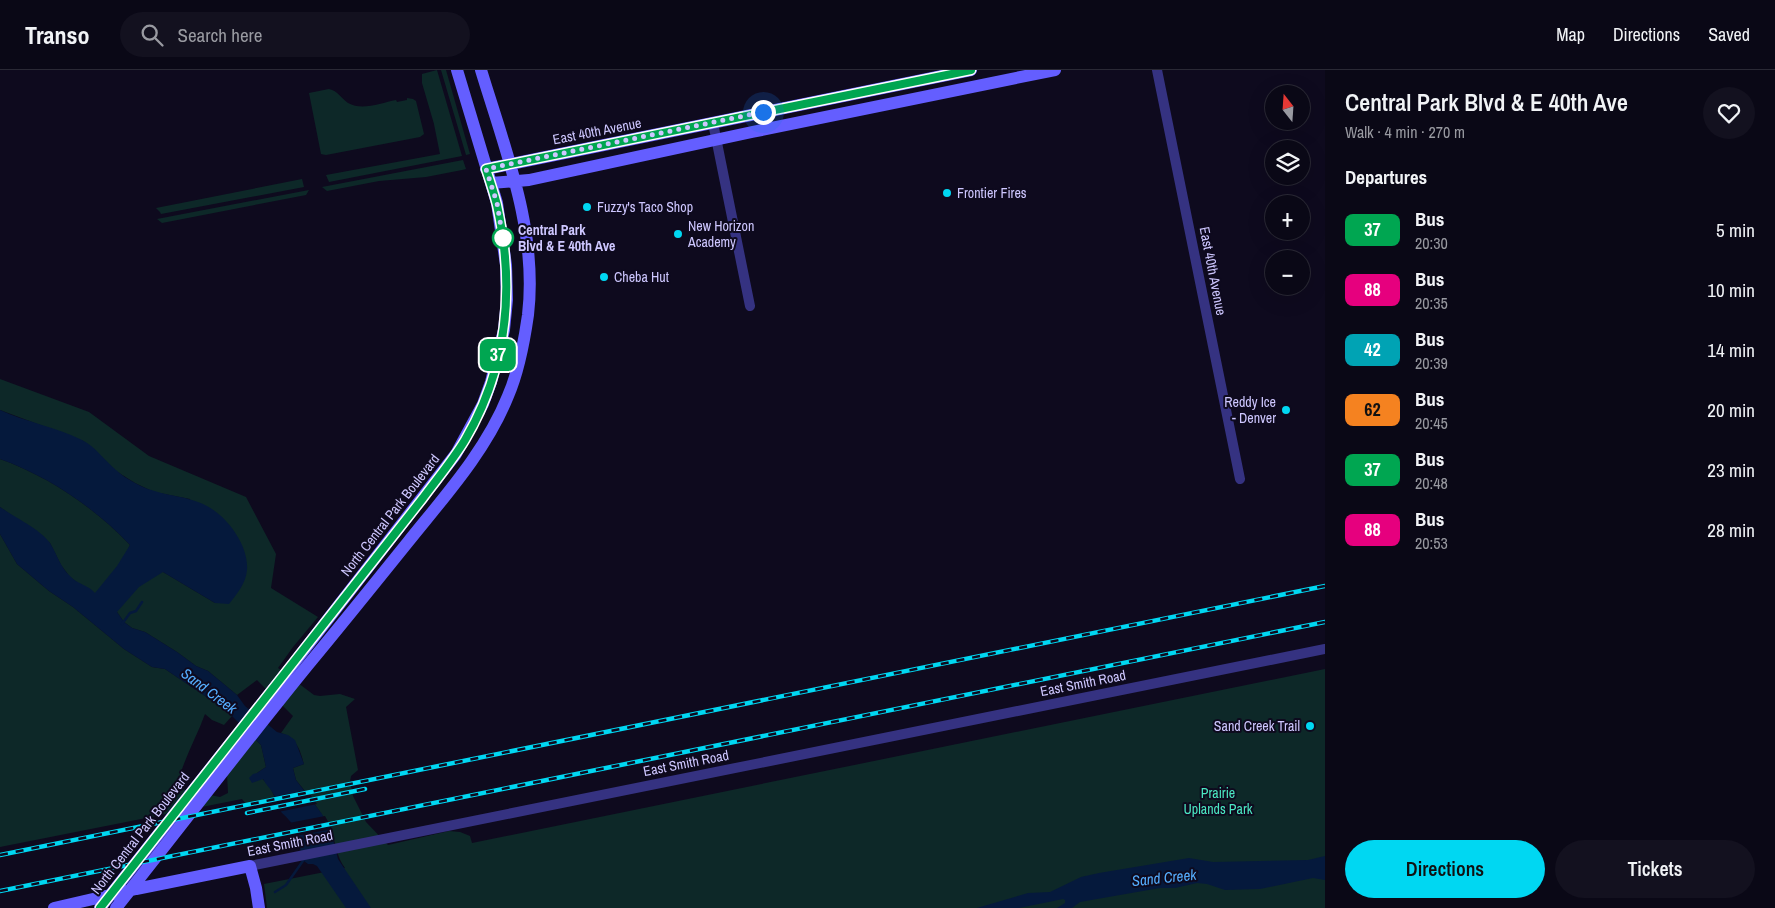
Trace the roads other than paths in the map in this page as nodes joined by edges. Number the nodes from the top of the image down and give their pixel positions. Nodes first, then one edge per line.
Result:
1 (457, 70) edge
2 (481, 70) edge
3 (972, 70) edge
4 (1055, 70) edge
5 (1157, 70) edge
6 (975, 86) junction
7 (713, 123) junction
8 (716, 139) junction
9 (510, 164) junction
10 (486, 169) junction
11 (514, 181) junction
12 (490, 183) junction
13 (750, 306) dead end
14 (1240, 479) dead end
15 (1325, 649) edge
16 (299, 667) junction
17 (250, 866) junction
18 (54, 908) edge
19 (100, 908) edge
20 (116, 908) edge
21 (259, 908) edge

1 - 10 main road, North Central Park Boulevard
2 - 9 main road, North Central Park Boulevard
3 - 6 street
3 - 7 main road, East 40th Avenue
4 - 6 main road
5 - 14 street, East 40th Avenue
6 - 8 main road
7 - 8 street
7 - 9 main road, East 40th Avenue
8 - 11 main road
8 - 13 street
9 - 10 main road, East 40th Avenue
9 - 11 main road, North Central Park Boulevard
10 - 12 main road, North Central Park Boulevard
11 - 12 main road
11 - 16 main road, North Central Park Boulevard
12 - 16 main road, North Central Park Boulevard
15 - 17 street, East Smith Road
16 - 19 main road, North Central Park Boulevard
16 - 20 main road, North Central Park Boulevard
17 - 18 main road, East Smith Road
17 - 21 main road

